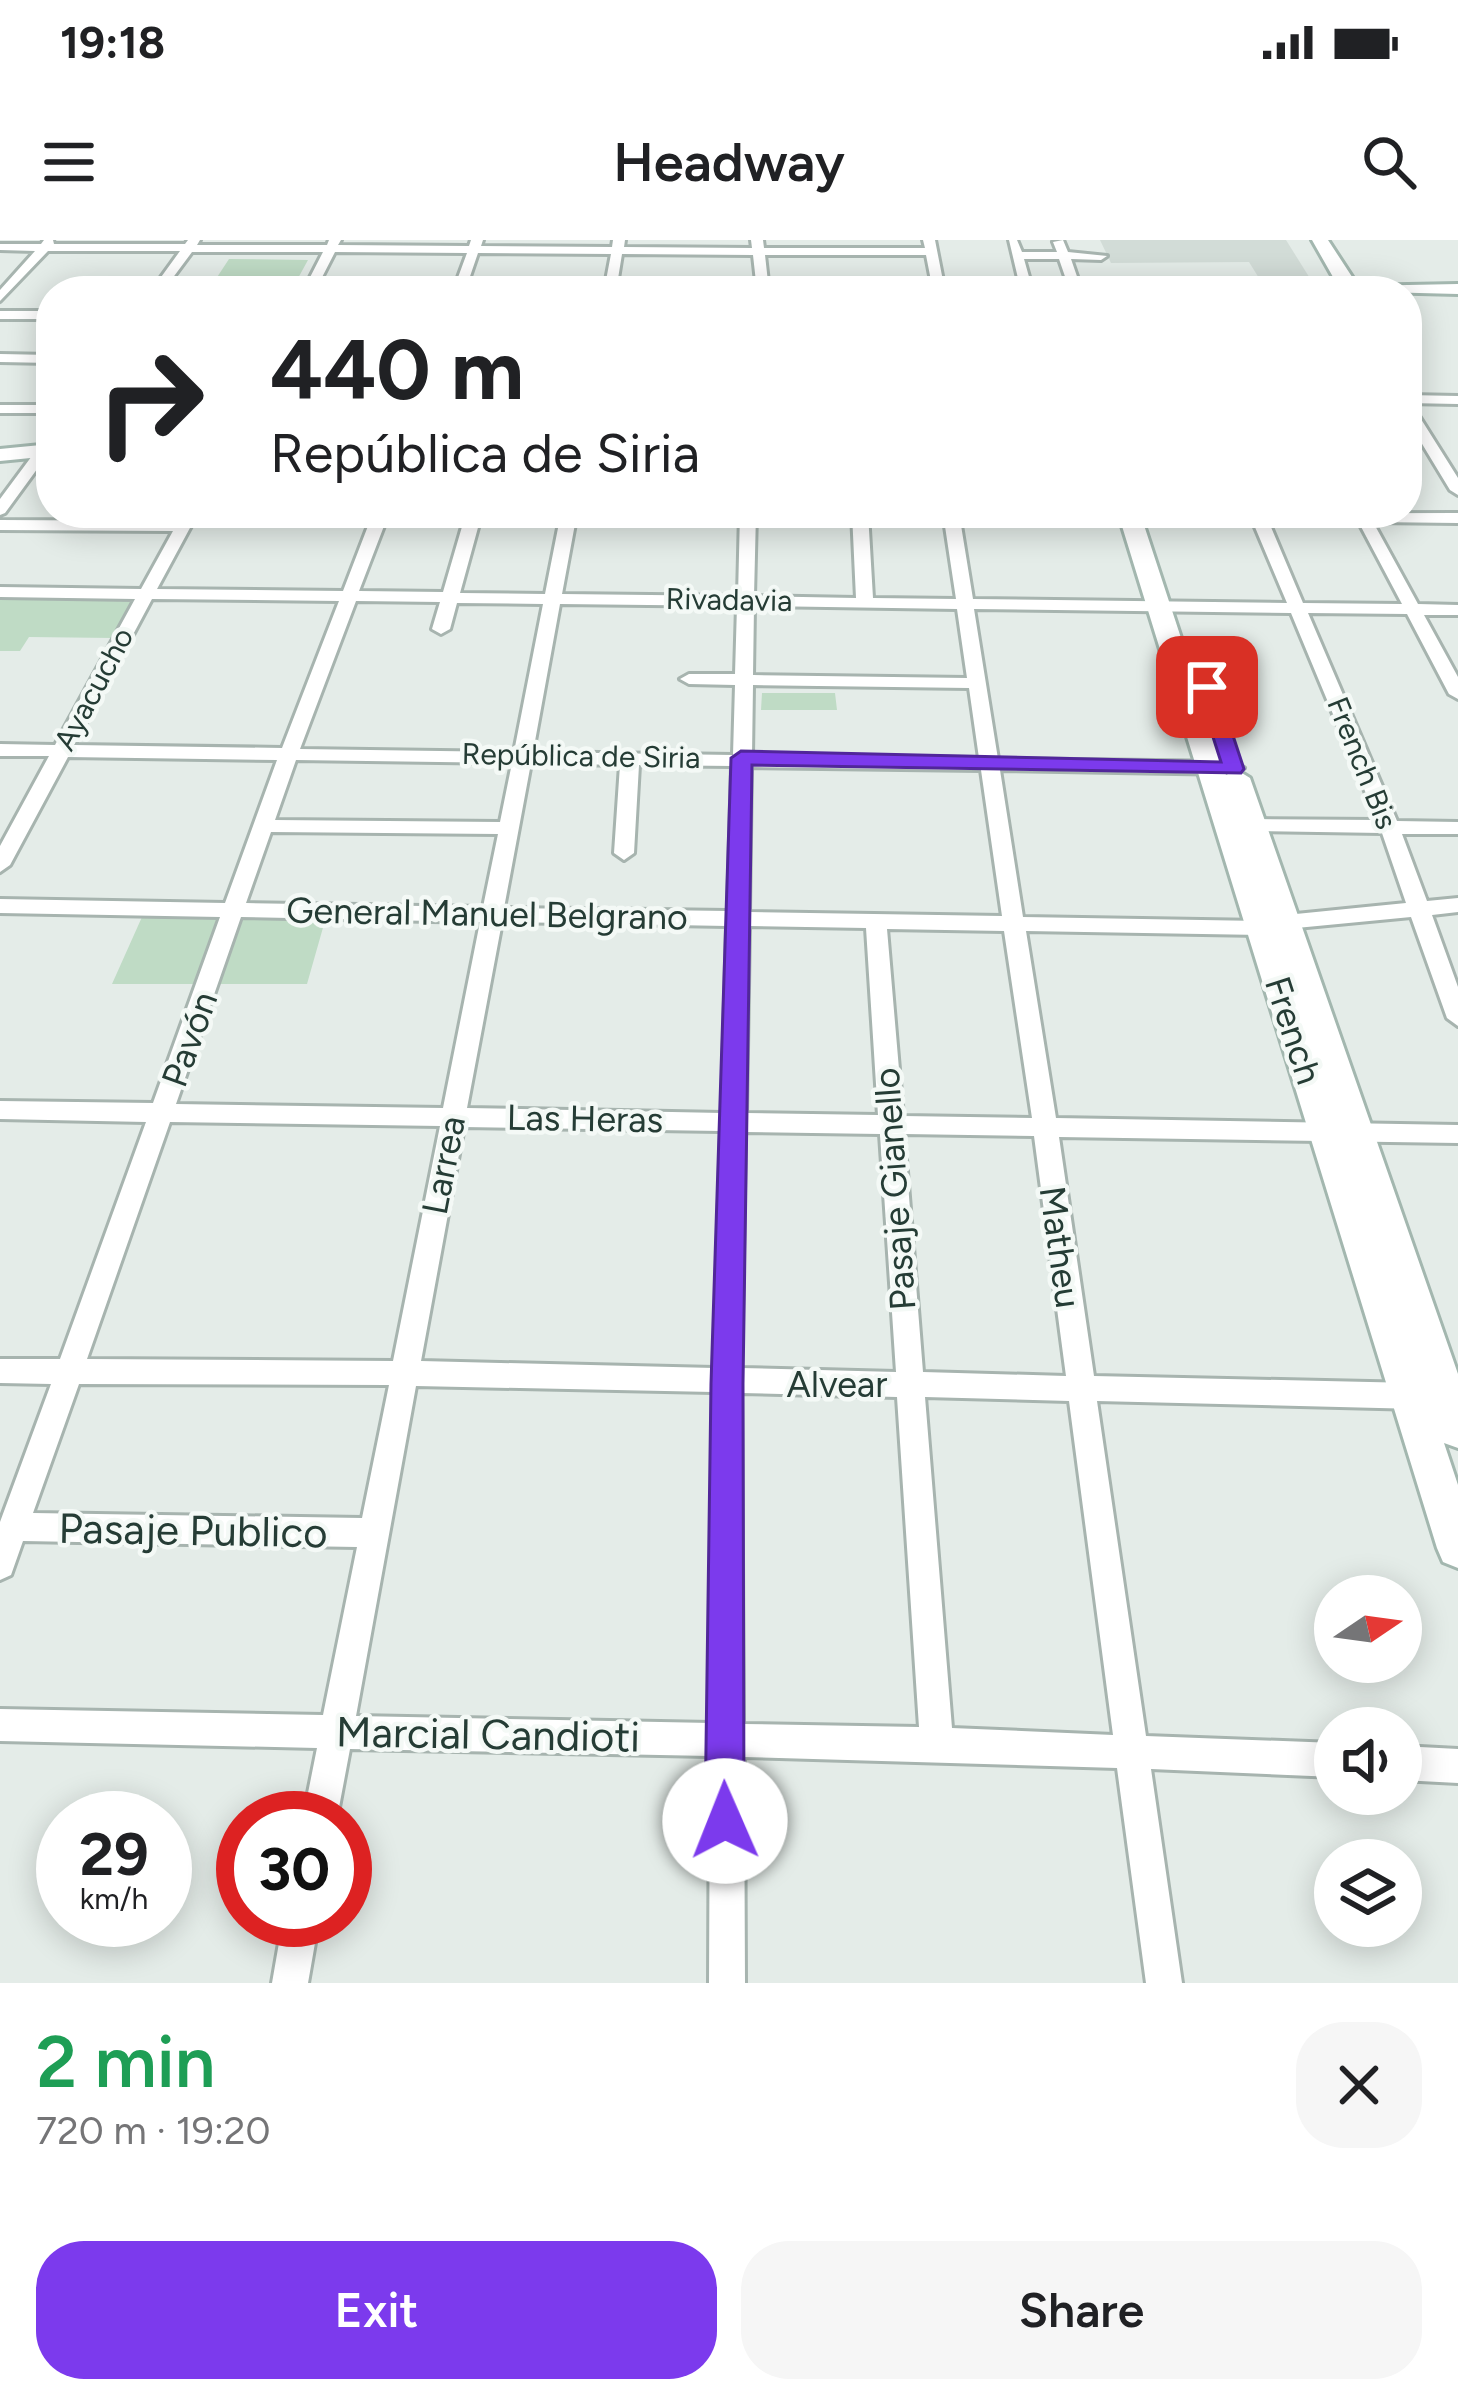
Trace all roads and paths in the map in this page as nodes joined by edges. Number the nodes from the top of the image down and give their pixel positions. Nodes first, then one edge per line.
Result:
1 (1012, 240) edge
2 (1058, 240) edge
3 (1300, 240) edge
4 (1319, 240) edge
5 (47, 244) edge
6 (190, 244) edge
7 (333, 245) edge
8 (758, 245) edge
9 (475, 246) edge
10 (618, 246) edge
11 (930, 246) edge
12 (0, 248) edge
13 (1016, 255) junction
14 (1064, 256) junction
15 (1101, 256) dead end
16 (168, 276) edge
17 (317, 276) edge
18 (464, 276) edge
19 (613, 276) edge
20 (761, 276) edge
21 (936, 276) edge
22 (1022, 276) edge
23 (1071, 276) edge
24 (1323, 276) edge
25 (1342, 276) edge
26 (1422, 293) edge
27 (1458, 294) edge
28 (0, 297) edge
29 (1422, 298) edge
30 (0, 314) edge
31 (36, 315) edge
32 (0, 358) edge
33 (36, 359) edge
34 (1458, 400) edge
35 (1422, 403) edge
36 (0, 409) edge
37 (36, 409) edge
38 (1422, 429) edge
39 (0, 442) edge
40 (36, 444) edge
41 (36, 448) edge
42 (0, 455) edge
43 (36, 462) edge
44 (1458, 490) edge
45 (0, 510) edge
46 (1422, 517) edge
47 (1458, 518) edge
48 (36, 524) edge
49 (0, 525) edge
50 (181, 528) edge
51 (375, 528) edge
52 (470, 528) edge
53 (566, 528) edge
54 (747, 528) edge
55 (861, 528) edge
56 (953, 528) edge
57 (1136, 528) edge
58 (1154, 528) edge
59 (1263, 528) edge
60 (1369, 528) edge
61 (0, 592) edge
62 (145, 594) junction
63 (350, 597) junction
64 (449, 598) junction
65 (552, 598) junction
66 (743, 600) junction
67 (865, 602) junction
68 (965, 603) junction
69 (1169, 605) junction
70 (1297, 608) junction
71 (1414, 609) junction
72 (1458, 610) edge
73 (440, 629) dead end
74 (689, 679) dead end
75 (743, 679) junction
76 (976, 683) junction
77 (1458, 694) edge
78 (0, 750) edge
79 (62, 751) junction
80 (289, 754) junction
81 (522, 756) junction
82 (630, 757) junction
83 (741, 758) junction
84 (989, 764) junction
85 (1222, 768) junction
86 (1253, 825) junction
87 (264, 826) junction
88 (508, 828) junction
89 (1390, 828) junction
90 (1458, 828) edge
91 (624, 853) dead end
92 (0, 865) edge
93 (1458, 905) edge
94 (0, 906) edge
95 (236, 910) junction
96 (1418, 910) junction
97 (492, 912) junction
98 (737, 918) junction
99 (876, 920) junction
100 (1015, 923) junction
101 (1274, 925) junction
102 (1458, 1018) edge
103 (0, 1111) edge
104 (163, 1113) junction
105 (452, 1117) junction
106 (733, 1120) junction
107 (888, 1123) junction
108 (1045, 1127) junction
109 (1341, 1130) junction
110 (1458, 1134) edge
111 (0, 1371) edge
112 (68, 1372) junction
113 (404, 1373) junction
114 (727, 1384) junction
115 (909, 1385) junction
116 (1081, 1388) junction
117 (1444, 1406) edge
118 (13, 1527) junction
119 (374, 1533) junction
120 (1458, 1547) edge
121 (0, 1565) edge
122 (0, 1725) edge
123 (337, 1730) junction
124 (724, 1740) junction
125 (937, 1744) junction
126 (1132, 1750) junction
127 (1314, 1759) edge
128 (1422, 1764) edge
129 (1458, 1766) edge
130 (325, 1791) edge
131 (297, 1947) edge
132 (290, 1983) edge
133 (727, 1983) edge
134 (1164, 1983) edge

1 - 13 street
2 - 14 street
3 - 24 main road
4 - 25 main road
5 - 6 street
5 - 12 street
5 - 28 street
6 - 7 street
6 - 16 street
7 - 9 street
7 - 17 street
8 - 10 street
8 - 11 street
8 - 20 street
9 - 10 street
9 - 18 street
10 - 19 street
11 - 21 street
13 - 14 street
13 - 22 street
14 - 15 street
14 - 23 street
26 - 27 main road
27 - 29 main road
30 - 31 street
32 - 33 street
34 - 35 street
36 - 37 street
38 - 44 street
39 - 40 main road
41 - 42 main road
43 - 45 street
46 - 47 street
48 - 49 street
50 - 62 street, Ayacucho
51 - 63 street, Pavón
52 - 64 street
53 - 65 street, Larrea
54 - 66 street
55 - 67 street
56 - 68 street, Matheu
57 - 69 main road, French
58 - 69 main road, French
59 - 70 street, French Bis
60 - 71 street
61 - 62 street, Rivadavia
62 - 63 street, Rivadavia
62 - 79 street, Ayacucho
63 - 64 street, Rivadavia
63 - 80 street, Pavón
64 - 65 street, Rivadavia
64 - 73 street
65 - 66 street, Rivadavia
65 - 81 street, Larrea
66 - 67 street, Rivadavia
66 - 75 street
67 - 68 street, Rivadavia
68 - 69 street, Rivadavia
68 - 76 street, Matheu
69 - 70 street, Rivadavia
69 - 85 main road, French
70 - 71 street, Rivadavia
70 - 89 street, French Bis
71 - 72 street, Rivadavia
71 - 77 street
74 - 75 street
75 - 76 street
75 - 83 street
76 - 84 street, Matheu
78 - 79 street, República de Siria
79 - 80 street, República de Siria
79 - 92 street, Ayacucho
80 - 81 street, República de Siria
80 - 87 street, Pavón
81 - 82 street, República de Siria
81 - 88 street, Larrea
82 - 83 street, República de Siria
82 - 91 street
83 - 84 street, República de Siria
83 - 98 street
84 - 85 street, República de Siria
84 - 100 street, Matheu
85 - 86 main road, French
85 - 101 main road, French
86 - 89 street
86 - 101 main road, French
87 - 88 street
87 - 95 street, Pavón
88 - 97 street, Larrea
89 - 90 street
89 - 96 street, French Bis
93 - 96 street
94 - 95 street, General Manuel Belgrano
95 - 97 street, General Manuel Belgrano
95 - 104 street, Pavón
96 - 101 street
96 - 102 street, French Bis
97 - 98 street, General Manuel Belgrano
97 - 105 street, Larrea
98 - 99 street, General Manuel Belgrano
98 - 106 street
99 - 100 street, General Manuel Belgrano
99 - 107 street, Pasaje Gianello
100 - 101 street, General Manuel Belgrano
100 - 108 street, Matheu
101 - 109 main road, French
103 - 104 street, Las Heras
104 - 105 street, Las Heras
104 - 112 street, Pavón
105 - 106 street, Las Heras
105 - 113 street, Larrea
106 - 107 street, Las Heras
106 - 114 street
107 - 108 street, Las Heras
107 - 115 street, Pasaje Gianello
108 - 109 street, Las Heras
108 - 116 street, Matheu
109 - 110 street, Las Heras
109 - 117 main road, French
111 - 112 street, Alvear
112 - 113 street, Alvear
112 - 118 street, Pavón
113 - 114 street, Alvear
113 - 119 street, Larrea
114 - 115 street, Alvear
114 - 124 street
115 - 116 street, Alvear
115 - 125 street, Pasaje Gianello
116 - 117 street, Alvear
116 - 126 street, Matheu
117 - 120 main road, French
118 - 119 street, Pasaje Publico
118 - 121 street, Pavón
119 - 123 street, Larrea
122 - 123 street, Marcial Candioti
123 - 124 street, Marcial Candioti
123 - 130 street, Larrea
124 - 125 street, Marcial Candioti
124 - 133 street
125 - 126 street, Marcial Candioti
126 - 127 street, Marcial Candioti
126 - 134 street, Matheu
128 - 129 street
131 - 132 street

